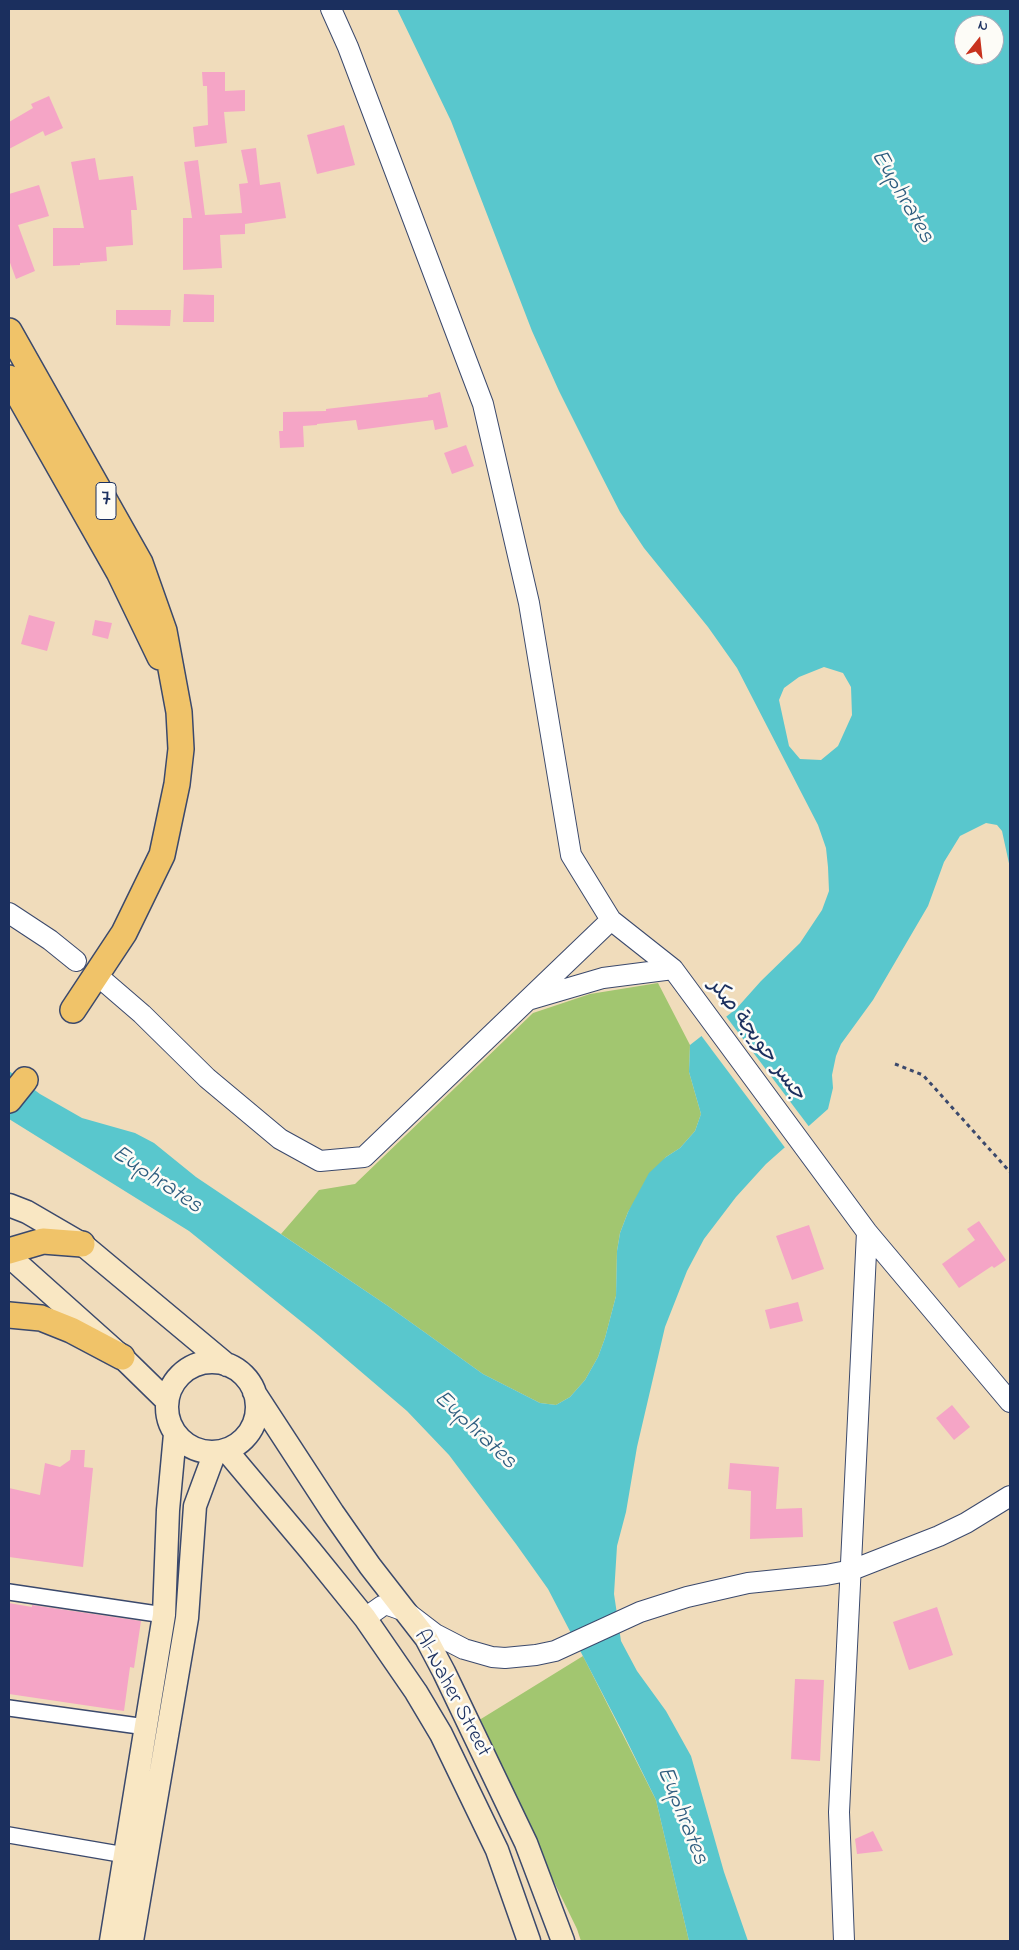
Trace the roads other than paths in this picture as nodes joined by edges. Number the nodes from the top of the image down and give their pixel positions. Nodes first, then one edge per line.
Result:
1 (331, 9) edge
2 (9, 331) edge
3 (9, 378) edge
4 (175, 683) junction
5 (9, 913) edge
6 (611, 920) junction
7 (76, 961) dead end
8 (673, 969) junction
9 (106, 983) dead end
10 (525, 1001) junction
11 (73, 1010) dead end
12 (25, 1080) dead end
13 (9, 1100) edge
14 (9, 1206) edge
15 (867, 1232) junction
16 (82, 1244) junction
17 (9, 1251) edge
18 (9, 1256) edge
19 (9, 1315) edge
20 (122, 1357) junction
21 (227, 1365) junction
22 (254, 1392) junction
23 (167, 1401) junction
24 (1010, 1402) edge
25 (175, 1434) junction
26 (221, 1451) junction
27 (1010, 1496) edge
28 (852, 1570) junction
29 (9, 1592) edge
30 (405, 1611) junction
31 (164, 1615) junction
32 (365, 1618) junction
33 (9, 1708) edge
34 (146, 1727) junction
35 (9, 1835) edge
36 (125, 1856) junction
37 (110, 1941) edge
38 (132, 1941) edge
39 (528, 1941) edge
40 (562, 1941) edge
41 (844, 1941) edge

1 - 6 street
2 - 4 main road, 7
3 - 4 main road, 7
4 - 11 main road, 7
5 - 7 street
6 - 8 street, جسر حويجة صكر
6 - 10 street
8 - 10 street
8 - 15 street, جسر حويجة صكر
9 - 10 street
12 - 13 main road
14 - 16 main road
15 - 24 street, جسر حويجة صكر
15 - 28 street
16 - 17 main road
16 - 21 main road
18 - 20 main road
19 - 20 main road
20 - 23 main road
21 - 22 main road
21 - 23 main road
22 - 26 main road
22 - 30 main road, Al-Naher Street
23 - 25 main road
25 - 26 main road
25 - 31 main road
26 - 32 main road, Al-Naher Street
26 - 38 main road
27 - 28 street
28 - 30 street
28 - 41 street
29 - 31 street
30 - 32 street
30 - 40 main road, Al-Naher Street
31 - 34 main road
32 - 39 main road, Al-Naher Street
33 - 34 street
34 - 36 main road
35 - 36 street
36 - 37 main road

